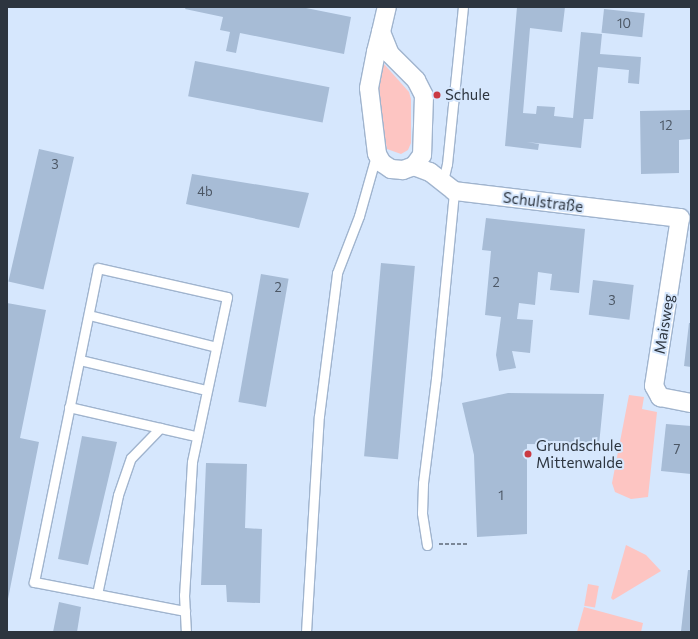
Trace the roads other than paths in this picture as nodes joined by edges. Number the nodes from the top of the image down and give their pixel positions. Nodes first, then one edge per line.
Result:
1 (387, 7) edge
2 (463, 7) edge
3 (381, 32) junction
4 (377, 154) junction
5 (414, 166) junction
6 (449, 186) junction
7 (680, 218) joint
8 (89, 315) junction
9 (216, 347) junction
10 (80, 360) junction
11 (206, 390) junction
12 (691, 403) edge
13 (70, 407) junction
14 (160, 428) junction
15 (196, 436) junction
16 (427, 545) road end
17 (97, 594) junction
18 (185, 611) junction
19 (186, 632) edge
20 (306, 632) edge

1 - 3 street
2 - 6 lane
3 - 4 street
3 - 5 street
4 - 5 street
4 - 20 lane
5 - 6 street, Schulstraße
6 - 7 street, Schulstraße
6 - 16 lane
7 - 12 street, Maisweg
8 - 9 lane
8 - 9 lane
8 - 10 lane
9 - 11 lane
10 - 11 lane
10 - 13 lane
11 - 15 lane
13 - 14 lane
13 - 17 lane
14 - 15 lane
14 - 17 lane
15 - 18 lane
17 - 18 lane
18 - 19 lane

